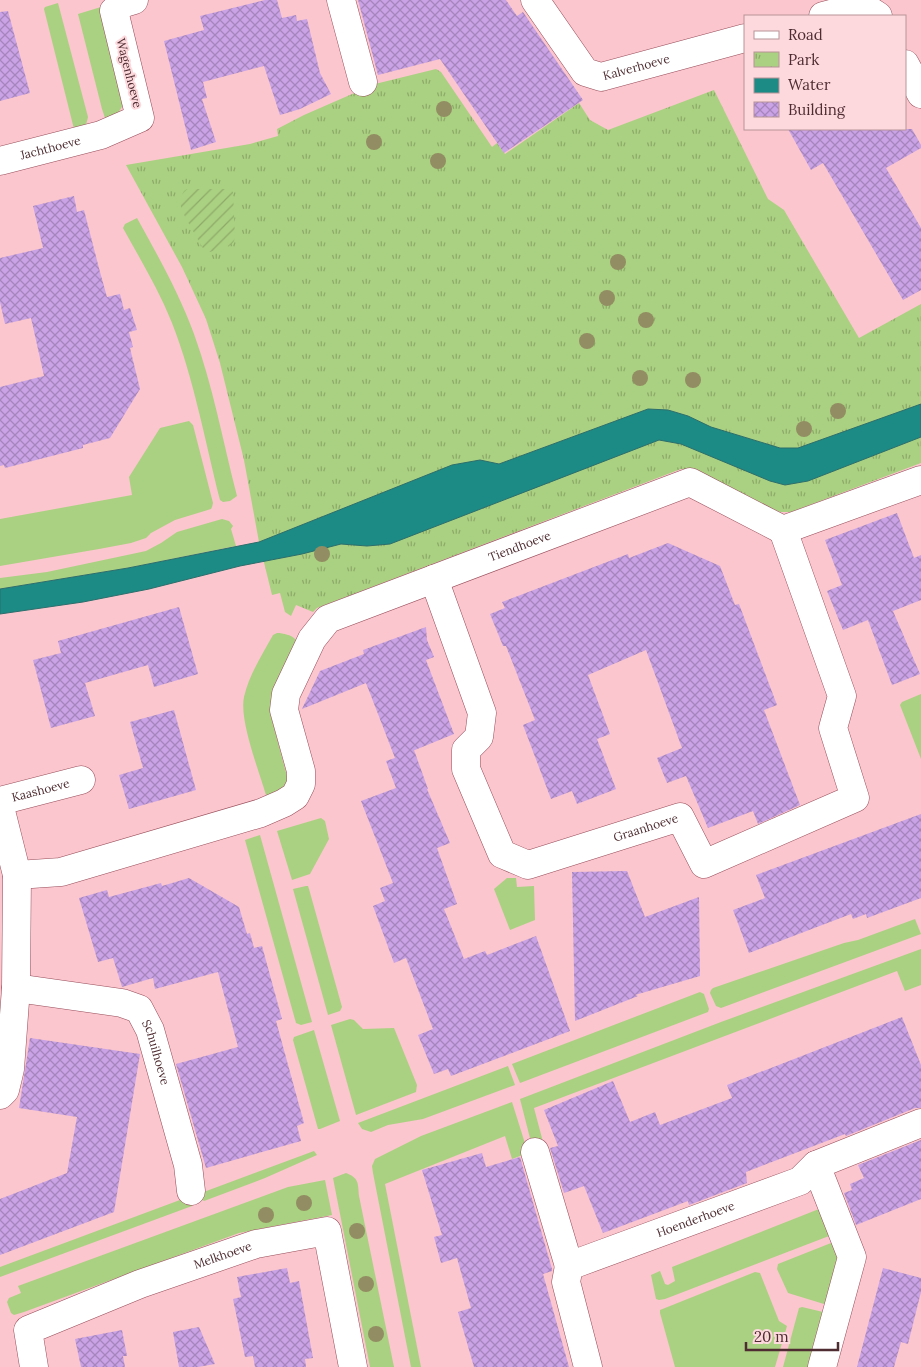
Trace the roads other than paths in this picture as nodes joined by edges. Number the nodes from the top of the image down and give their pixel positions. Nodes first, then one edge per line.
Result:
1 (134, 0) edge
2 (341, 0) edge
3 (535, 0) edge
4 (827, 15) edge
5 (876, 15) edge
6 (744, 38) edge
7 (906, 66) edge
8 (363, 82) dead end
9 (921, 94) edge
10 (101, 134) joint
11 (0, 161) edge
12 (921, 480) edge
13 (783, 530) junction
14 (434, 579) junction
15 (81, 780) dead end
16 (0, 801) edge
17 (0, 807) edge
18 (17, 875) junction
19 (16, 988) junction
20 (0, 1095) edge
21 (921, 1123) edge
22 (535, 1152) dead end
23 (816, 1165) junction
24 (191, 1191) dead end
25 (569, 1266) junction
26 (34, 1367) edge
27 (353, 1367) edge
28 (588, 1367) edge
29 (822, 1367) edge

1 - 10 street, Wagenhoeve
2 - 8 street
3 - 6 street, Kalverhoeve
4 - 5 street
7 - 9 street
10 - 11 street, Jachthoeve
12 - 13 street
13 - 14 street, Tiendhoeve
13 - 14 street, Graanhoeve
14 - 18 street, Tiendhoeve
15 - 16 street, Kaashoeve
17 - 18 street
18 - 19 street
19 - 20 street
19 - 24 street, Schuilhoeve
21 - 23 street, Hoenderhoeve
22 - 25 street
23 - 25 street, Hoenderhoeve
23 - 29 street
25 - 28 street
26 - 27 street, Melkhoeve

